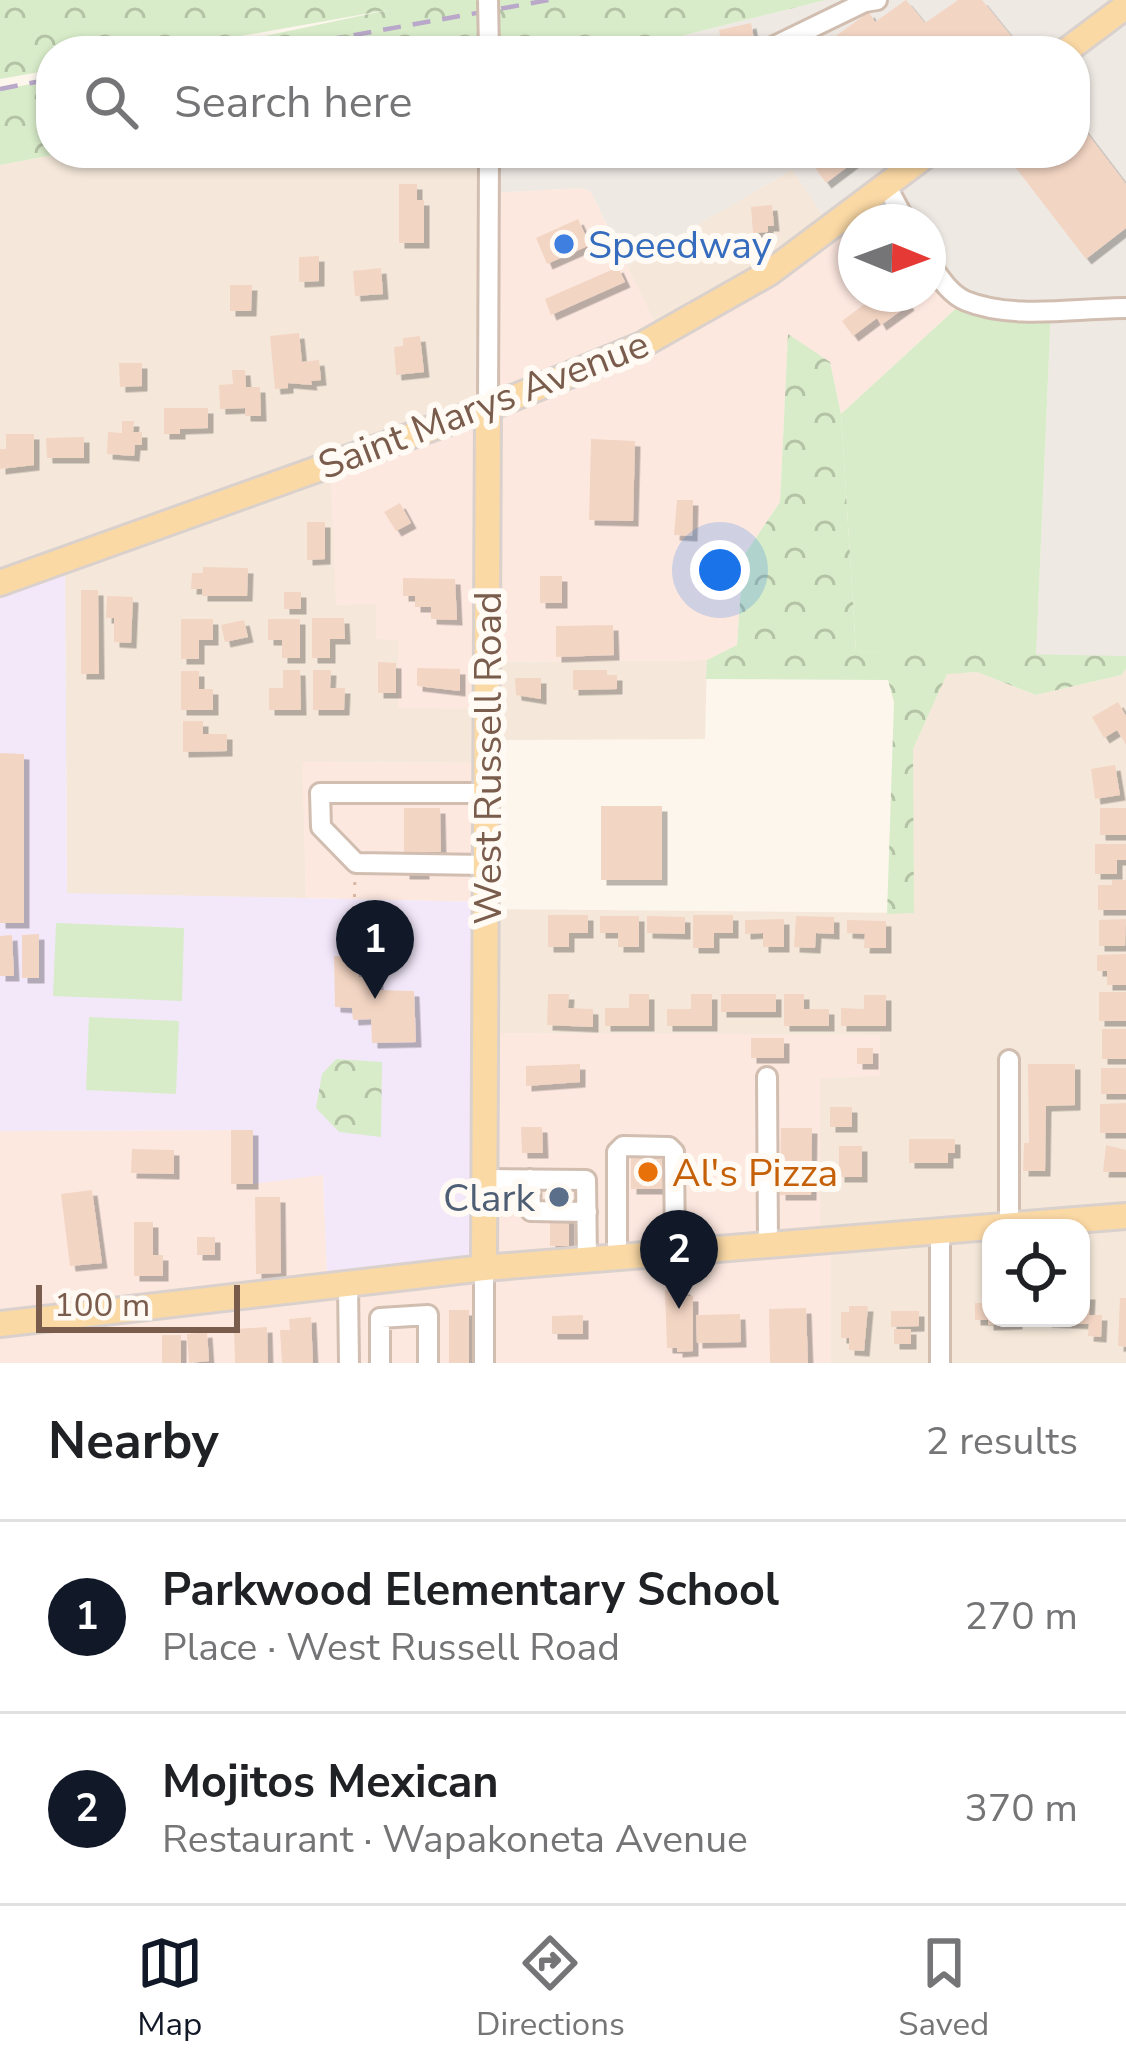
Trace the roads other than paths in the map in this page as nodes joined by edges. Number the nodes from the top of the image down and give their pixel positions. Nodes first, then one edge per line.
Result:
1 (488, 0) edge
2 (877, 0) edge
3 (1126, 6) edge
4 (489, 36) edge
5 (795, 36) edge
6 (1086, 36) edge
7 (489, 168) edge
8 (909, 168) edge
9 (886, 185) junction
10 (896, 204) edge
11 (946, 285) edge
12 (1126, 308) edge
13 (488, 408) junction
14 (0, 584) edge
15 (488, 793) junction
16 (488, 865) junction
17 (1009, 1060) dead end
18 (767, 1077) dead end
19 (485, 1179) junction
20 (530, 1179) junction
21 (587, 1212) junction
22 (1126, 1216) edge
23 (1009, 1219) edge
24 (1087, 1219) edge
25 (982, 1227) edge
26 (940, 1231) junction
27 (768, 1245) junction
28 (675, 1252) junction
29 (617, 1257) junction
30 (587, 1260) junction
31 (484, 1268) junction
32 (348, 1285) junction
33 (0, 1324) edge
34 (349, 1363) edge
35 (380, 1363) edge
36 (428, 1363) edge
37 (484, 1363) edge
38 (940, 1363) edge

1 - 4 street, bridge
2 - 5 street
3 - 6 main road
7 - 13 street, West Russell Road
8 - 9 main road, Saint Marys Avenue
9 - 10 street
9 - 13 main road, Saint Marys Avenue
11 - 12 street
13 - 14 main road, Saint Marys Avenue
13 - 15 main road, West Russell Road
15 - 16 main road, West Russell Road
15 - 16 street
16 - 19 main road, West Russell Road
17 - 23 street
18 - 27 street
19 - 20 street
19 - 31 main road, West Russell Road
20 - 21 street
20 - 21 street
21 - 30 street
22 - 24 main road
25 - 26 main road
26 - 27 main road
26 - 38 street
27 - 28 main road
28 - 29 main road
28 - 29 street
29 - 30 main road
30 - 31 main road
31 - 32 main road
31 - 37 street, West Russell Road
32 - 33 main road
32 - 34 street
35 - 36 street

